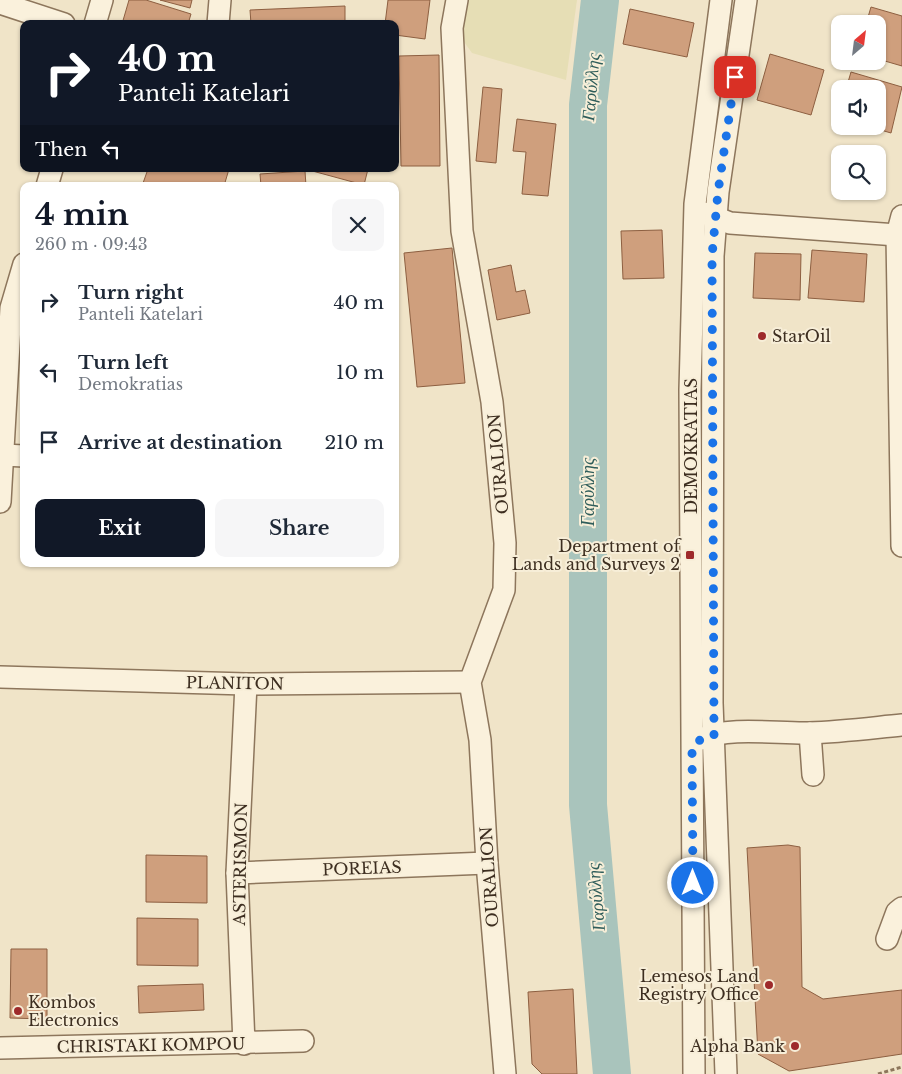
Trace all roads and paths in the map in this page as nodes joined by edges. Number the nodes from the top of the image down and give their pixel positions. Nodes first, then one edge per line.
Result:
1 (102, 0) edge
2 (220, 0) edge
3 (457, 0) edge
4 (721, 0) edge
5 (746, 0) edge
6 (0, 3) edge
7 (52, 20) edge
8 (96, 20) edge
9 (218, 20) edge
10 (695, 204) junction
11 (715, 219) junction
12 (899, 226) edge
13 (20, 278) edge
14 (900, 372) edge
15 (3, 455) junction
16 (20, 456) edge
17 (0, 502) edge
18 (902, 546) edge
19 (0, 677) edge
20 (470, 682) junction
21 (246, 684) junction
22 (902, 725) edge
23 (810, 733) junction
24 (714, 735) junction
25 (692, 748) junction
26 (813, 775) dead end
27 (487, 862) junction
28 (237, 873) junction
29 (902, 908) edge
30 (887, 940) dead end
31 (302, 1041) dead end
32 (244, 1044) junction
33 (0, 1048) edge
34 (902, 1067) edge
35 (505, 1074) edge
36 (694, 1074) edge
37 (726, 1074) edge
38 (878, 1074) edge

1 - 8 street
2 - 9 street
3 - 20 street, OURALION
4 - 10 street, DEMOKRATIAS
5 - 11 street, DEMOKRATIAS
6 - 7 street
10 - 11 street
10 - 25 street, DEMOKRATIAS
11 - 12 street
11 - 24 street, DEMOKRATIAS
12 - 14 street
13 - 15 street
14 - 18 street
15 - 16 street
15 - 17 street
19 - 21 street, PLANITON
20 - 21 street, PLANITON
20 - 27 street, OURALION
21 - 28 street, ASTERISMON
22 - 23 street
23 - 24 street
23 - 26 street
24 - 25 street
24 - 37 street, DEMOKRATIAS
25 - 36 street, DEMOKRATIAS
27 - 28 street, POREIAS
27 - 35 street, OURALION
28 - 32 street, ASTERISMON
29 - 30 street
31 - 32 street, CHRISTAKI KOMPOU
32 - 33 street, CHRISTAKI KOMPOU
34 - 38 path

